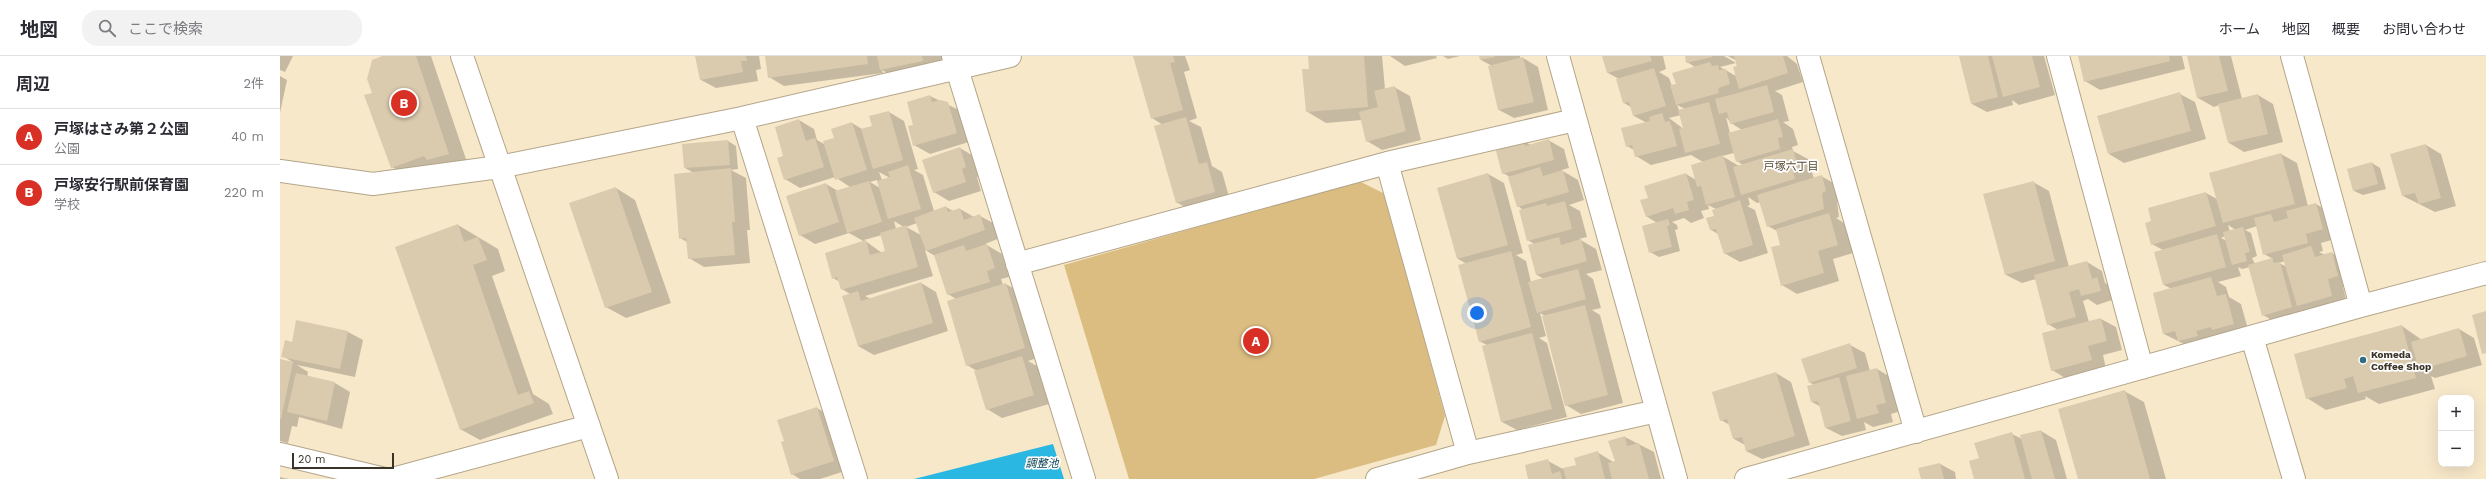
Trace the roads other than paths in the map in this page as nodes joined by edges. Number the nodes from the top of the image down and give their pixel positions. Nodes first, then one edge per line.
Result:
1 (462, 56) edge
2 (1010, 56) edge
3 (1558, 56) edge
4 (1808, 56) edge
5 (2058, 56) edge
6 (2292, 56) edge
7 (955, 62) edge
8 (742, 118) junction
9 (1575, 120) junction
10 (1387, 163) junction
11 (499, 167) junction
12 (280, 171) edge
13 (1017, 264) junction
14 (2486, 274) edge
15 (2361, 306) junction
16 (2252, 336) junction
17 (2142, 368) junction
18 (1657, 411) junction
19 (589, 426) junction
20 (1916, 432) junction
21 (1468, 453) junction
22 (280, 454) edge
23 (385, 479) edge
24 (392, 479) edge
25 (607, 479) edge
26 (856, 479) edge
27 (1084, 479) edge
28 (1377, 479) edge
29 (1676, 479) edge
30 (1746, 479) edge
31 (2294, 479) edge

1 - 11 street
2 - 7 street
3 - 9 street
4 - 20 street
5 - 17 street
6 - 15 street
7 - 8 street
7 - 13 street
8 - 11 street
8 - 26 street
9 - 10 street
9 - 18 street
10 - 13 street
10 - 21 street
11 - 12 street
11 - 19 street
13 - 27 street
14 - 15 street
15 - 16 street
16 - 17 street
16 - 31 street
17 - 20 street
18 - 21 street
18 - 29 street
19 - 24 street
19 - 25 street
20 - 30 street
21 - 28 street
22 - 23 street

